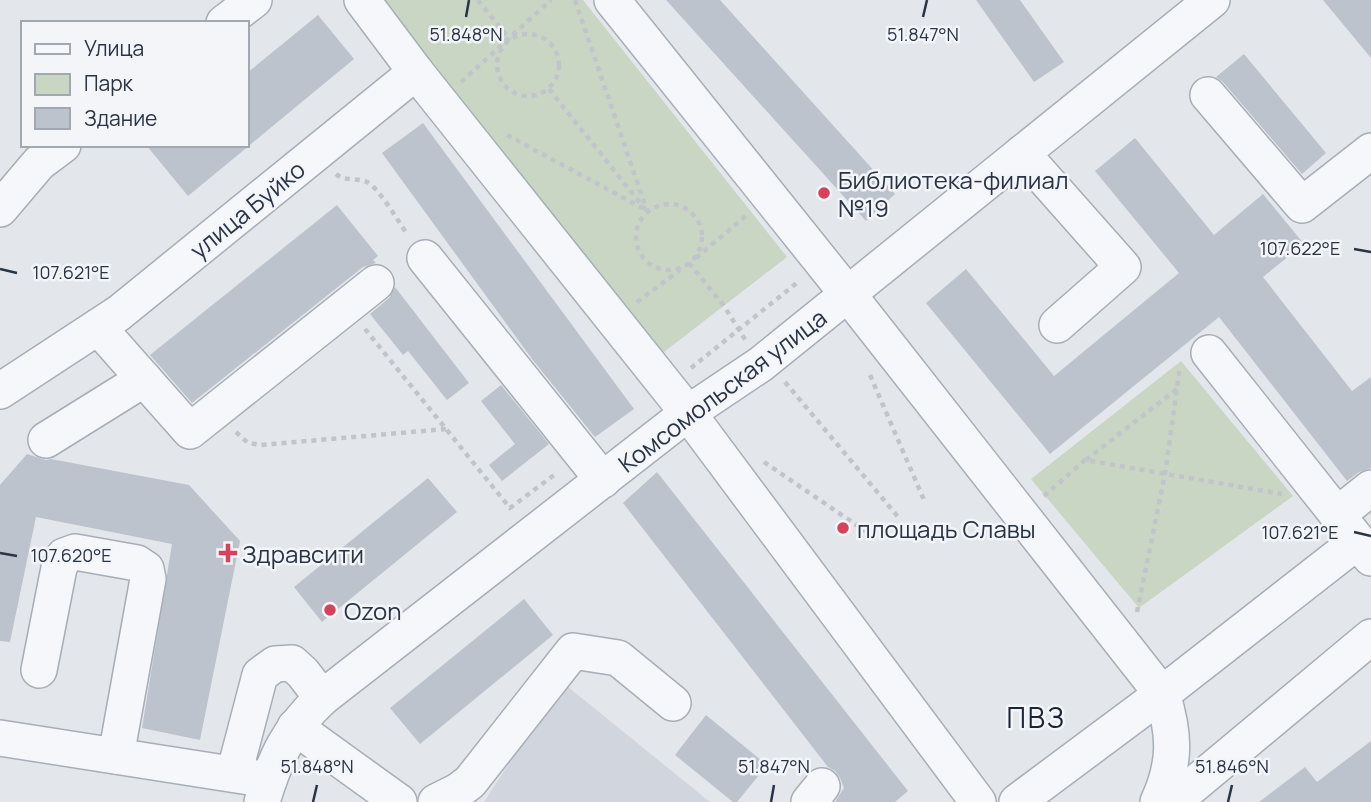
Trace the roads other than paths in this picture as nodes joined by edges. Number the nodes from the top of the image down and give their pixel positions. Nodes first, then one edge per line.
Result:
1 (254, 0) edge
2 (362, 0) edge
3 (612, 0) edge
4 (1212, 0) edge
5 (1176, 11) edge
6 (227, 21) edge
7 (416, 72) junction
8 (1208, 95) dead end
9 (60, 147) edge
10 (1371, 151) edge
11 (1022, 153) junction
12 (0, 209) edge
13 (425, 258) road end
14 (376, 283) dead end
15 (848, 294) junction
16 (1057, 325) dead end
17 (98, 327) junction
18 (1195, 357) road end
19 (144, 379) junction
20 (0, 391) edge
21 (688, 414) junction
22 (46, 440) dead end
23 (593, 467) junction
24 (1371, 488) edge
25 (1356, 538) edge
26 (1371, 637) edge
27 (39, 670) dead end
28 (1162, 694) junction
29 (322, 698) junction
30 (673, 703) dead end
31 (295, 727) junction
32 (0, 738) edge
33 (116, 756) junction
34 (234, 774) junction
35 (265, 791) edge
36 (399, 802) edge
37 (436, 802) edge
38 (978, 802) edge
39 (1017, 802) edge
40 (1158, 802) edge
41 (1173, 802) edge

1 - 6 street
2 - 7 street
3 - 15 street
4 - 5 street, Комсомольская улица
5 - 11 street, Комсомольская улица
7 - 17 street, улица Буйко
7 - 21 street
8 - 10 street
9 - 12 street
11 - 15 street, Комсомольская улица
11 - 16 street
13 - 23 street
14 - 19 street
15 - 21 street, Комсомольская улица
15 - 28 street
17 - 19 street
17 - 20 street, улица Буйко
18 - 25 street
19 - 22 street
21 - 23 street, Комсомольская улица
21 - 38 street
23 - 29 street, Комсомольская улица
24 - 25 street
25 - 28 street
26 - 41 street
27 - 33 street
28 - 39 street
28 - 40 street
29 - 31 street, Комсомольская улица
29 - 34 street
30 - 37 street
31 - 35 street, Комсомольская улица
31 - 36 street
32 - 33 street
33 - 34 street
34 - 35 street

